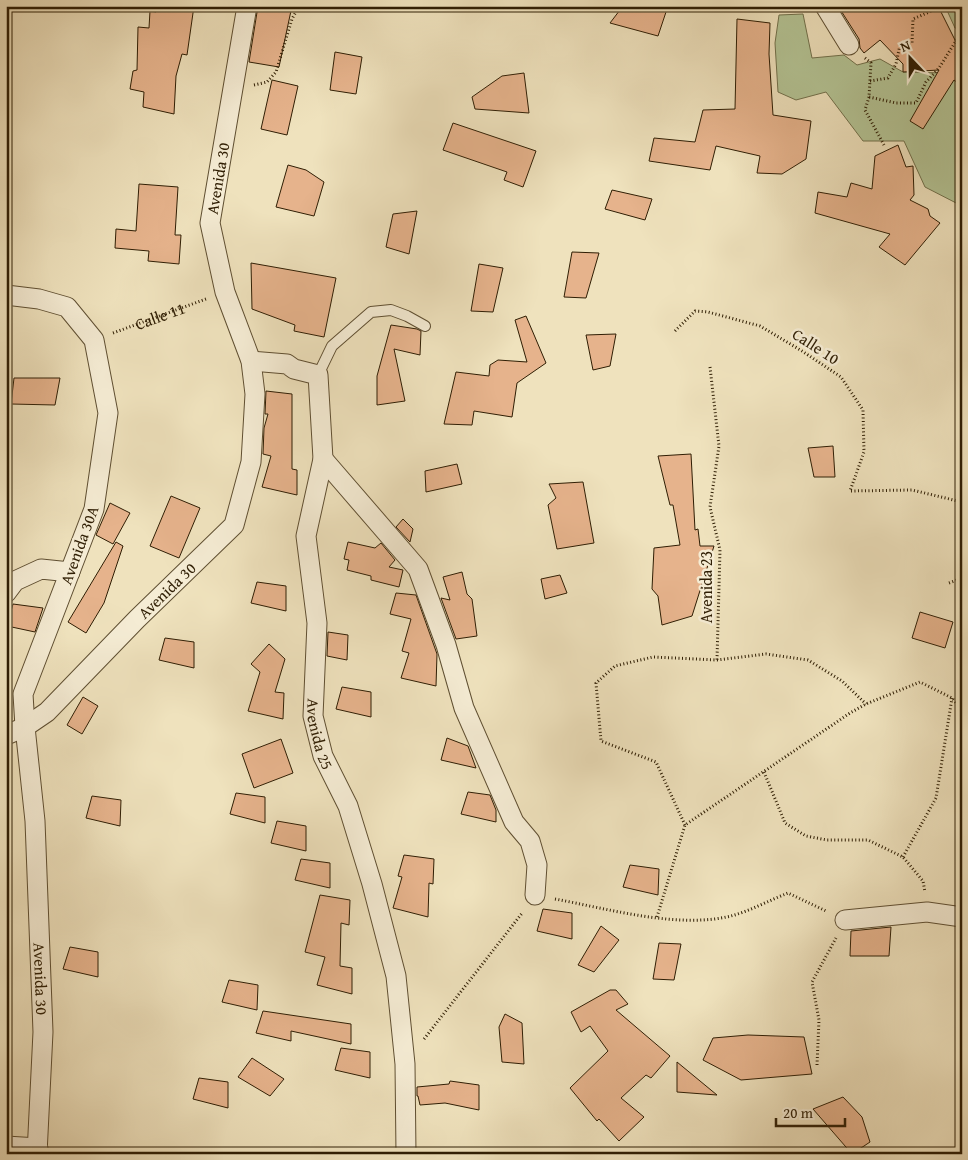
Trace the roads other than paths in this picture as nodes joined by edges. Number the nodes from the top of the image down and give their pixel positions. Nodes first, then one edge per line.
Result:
1 (247, 6) edge
2 (825, 6) edge
3 (849, 45) road end
4 (6, 295) edge
5 (425, 326) dead end
6 (251, 361) junction
7 (318, 375) junction
8 (323, 459) junction
9 (70, 572) junction
10 (6, 593) edge
11 (25, 727) junction
12 (6, 735) edge
13 (535, 895) road end
14 (962, 917) edge
15 (845, 920) road end
16 (6, 1146) edge
17 (38, 1151) edge
18 (406, 1154) edge

1 - 6 street, Avenida 30
2 - 3 street
4 - 9 street, Avenida 30A
5 - 7 lane
6 - 7 street
6 - 11 street, Avenida 30
7 - 8 street, Avenida 25
8 - 13 street
8 - 18 street, Avenida 25
9 - 10 street
9 - 11 street, Avenida 30A
11 - 12 street
11 - 17 street, Avenida 30
14 - 15 street
16 - 17 street

